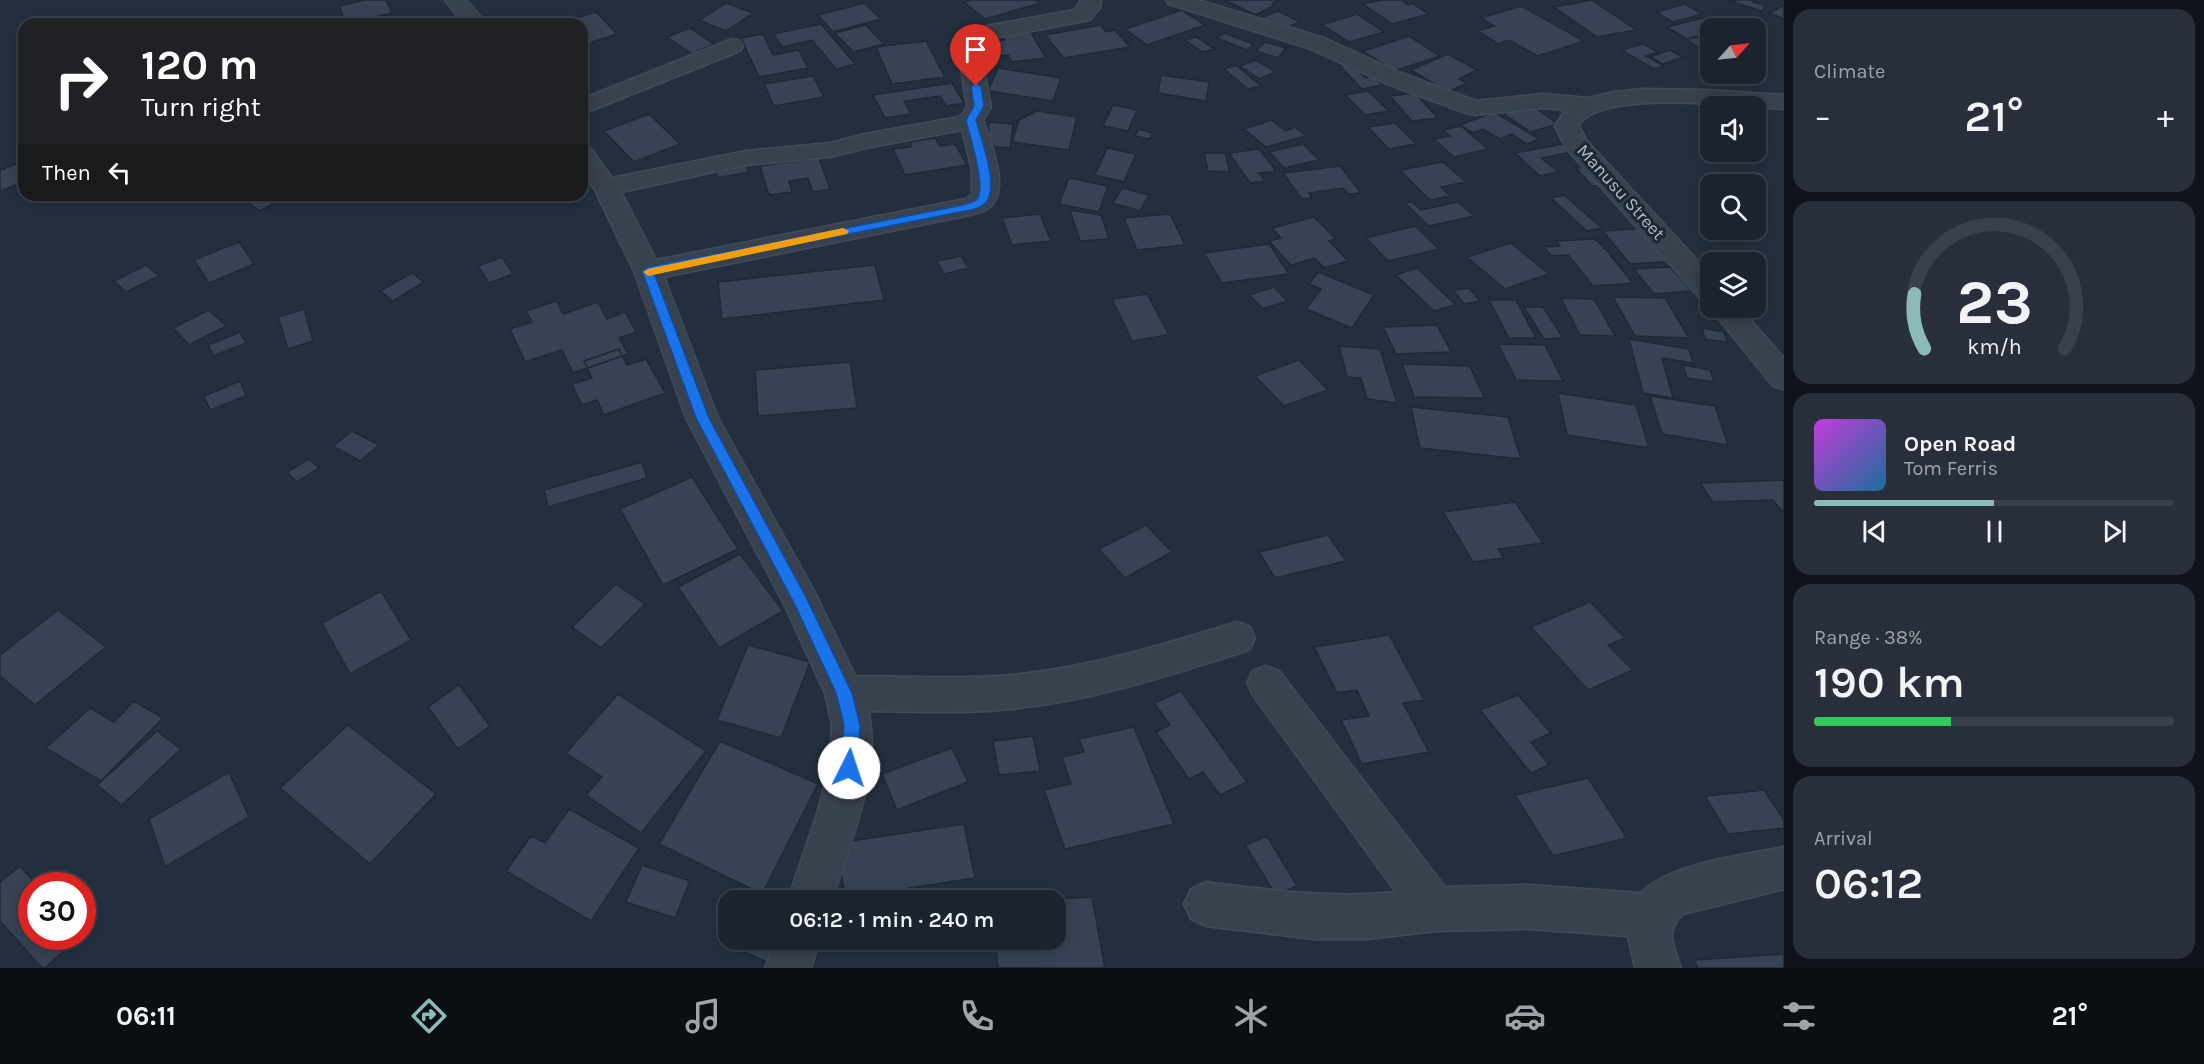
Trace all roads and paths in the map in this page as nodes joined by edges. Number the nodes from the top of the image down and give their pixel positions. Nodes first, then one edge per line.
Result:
1 (455, 0) edge
2 (1091, 0) edge
3 (1176, 0) edge
4 (471, 18) edge
5 (732, 46) dead end
6 (1784, 102) edge
7 (588, 105) edge
8 (1588, 105) junction
9 (971, 120) junction
10 (588, 162) edge
11 (606, 187) junction
12 (648, 271) junction
13 (1700, 280) edge
14 (1733, 318) edge
15 (1784, 378) edge
16 (1237, 638) dead end
17 (1266, 683) dead end
18 (844, 693) junction
19 (1784, 868) edge
20 (813, 890) edge
21 (1206, 904) dead end
22 (1435, 909) junction
23 (1651, 916) junction
24 (794, 950) edge
25 (788, 968) edge
26 (1658, 968) edge

1 - 4 street
2 - 9 street
3 - 8 street
5 - 7 street
6 - 8 street
8 - 13 street, Manusu Street
9 - 11 street
9 - 12 street
10 - 11 street
11 - 12 street
12 - 18 street
14 - 15 street
16 - 18 street
17 - 22 street
18 - 20 street
19 - 23 street
21 - 22 street
22 - 23 street
23 - 26 street
24 - 25 street

